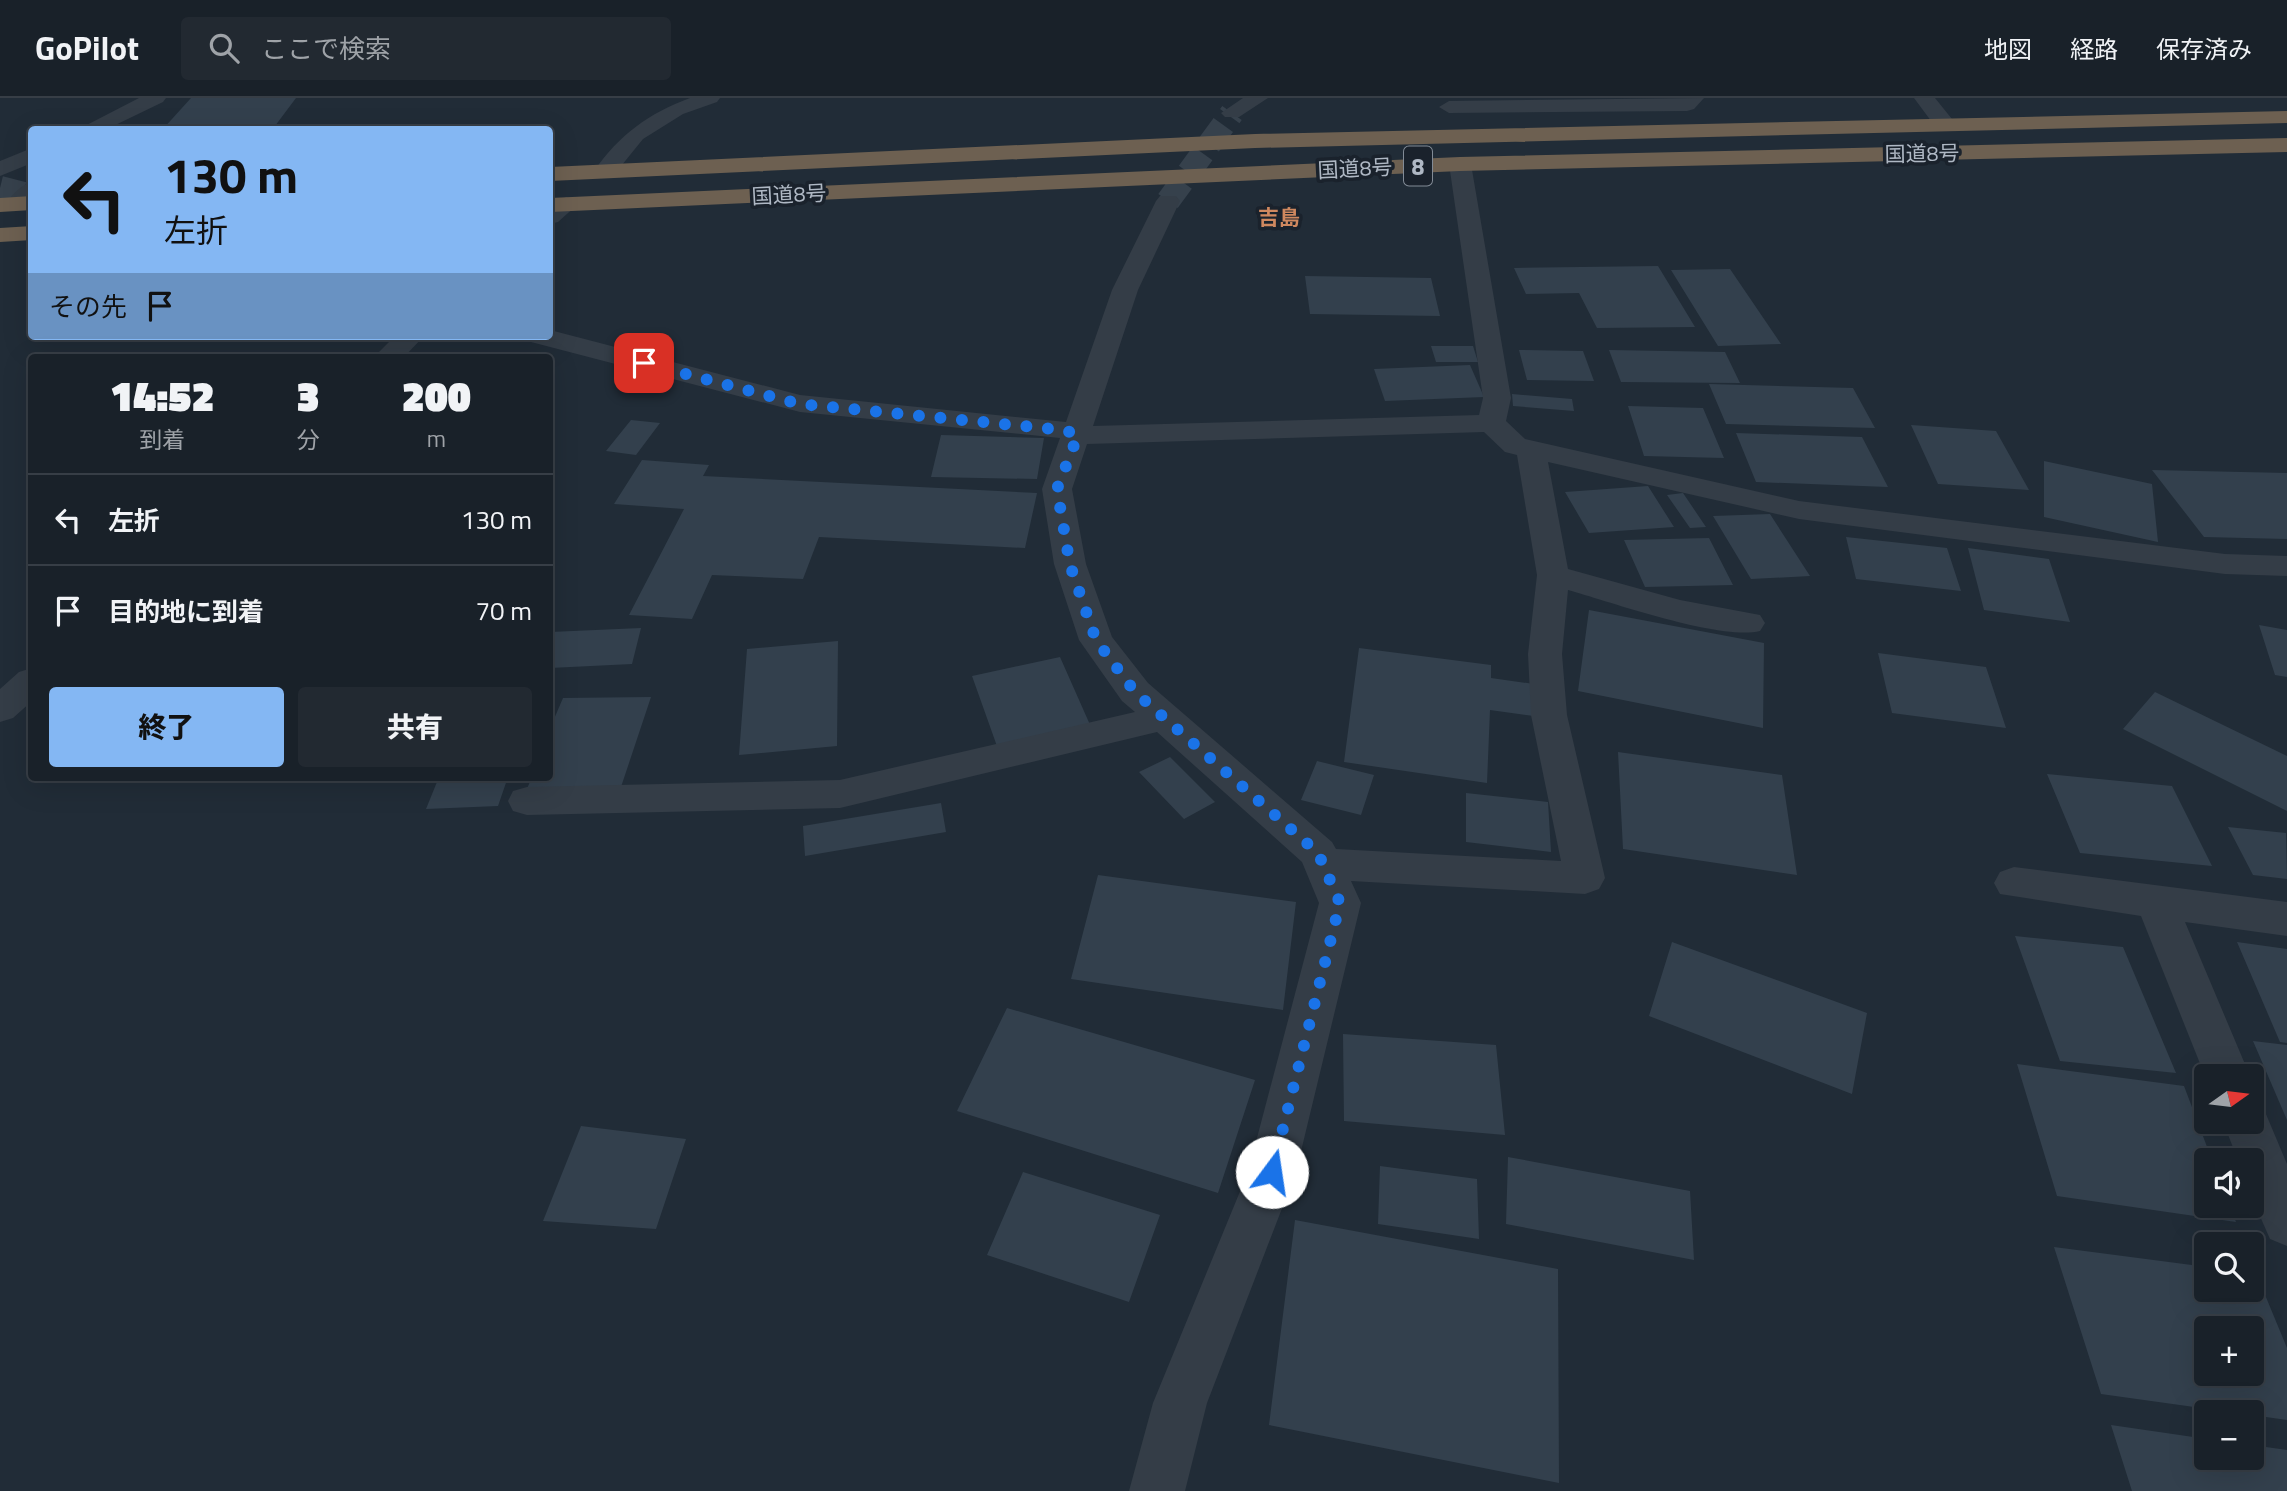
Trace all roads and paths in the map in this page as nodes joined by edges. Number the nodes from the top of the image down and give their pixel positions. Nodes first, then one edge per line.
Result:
1 (156, 98) edge
2 (710, 98) edge
3 (1258, 98) edge
4 (1694, 98) edge
5 (1918, 99) edge
6 (1448, 103) edge
7 (131, 109) junction
8 (1232, 113) tunnel mouth
9 (2287, 117) edge
10 (1945, 124) junction
11 (95, 126) edge
12 (127, 126) edge
13 (1455, 136) junction
14 (2287, 145) edge
15 (28, 157) edge
16 (1460, 164) junction
17 (0, 169) edge
18 (605, 171) junction
19 (553, 174) edge
20 (1168, 201) tunnel mouth
21 (555, 209) edge
22 (28, 233) edge
23 (0, 235) edge
24 (553, 339) edge
25 (407, 340) edge
26 (391, 354) edge
27 (1491, 423) junction
28 (1078, 435) junction
29 (1531, 450) junction
30 (2287, 566) edge
31 (1553, 575) junction
32 (1748, 623) dead end
33 (28, 684) edge
34 (0, 709) edge
35 (1164, 718) junction
36 (527, 801) dead end
37 (1323, 864) junction
38 (2014, 883) dead end
39 (2157, 902) junction
40 (2287, 919) edge
41 (2222, 1064) edge
42 (2251, 1134) edge
43 (2287, 1223) edge
44 (1157, 1491) edge

1 - 7 street
2 - 18 street
3 - 8 street
4 - 6 street
5 - 10 street
6 - 13 street
7 - 11 street
7 - 12 street
9 - 10 highway, 国道8号 / 8
10 - 13 highway, 国道8号 / 8
13 - 18 highway, 国道8号 / 8
14 - 16 highway, 国道8号 / 8
15 - 17 street
16 - 21 highway, 国道8号 / 8
16 - 27 street
18 - 19 highway, 国道8号 / 8
20 - 28 street
22 - 23 highway
24 - 28 street
25 - 26 street
27 - 28 street
27 - 29 street
28 - 35 street
29 - 30 street
29 - 31 street
31 - 32 street
31 - 37 street
33 - 34 street
35 - 36 street
35 - 37 street
37 - 44 street
38 - 39 street
39 - 40 street
39 - 41 street
42 - 43 street

